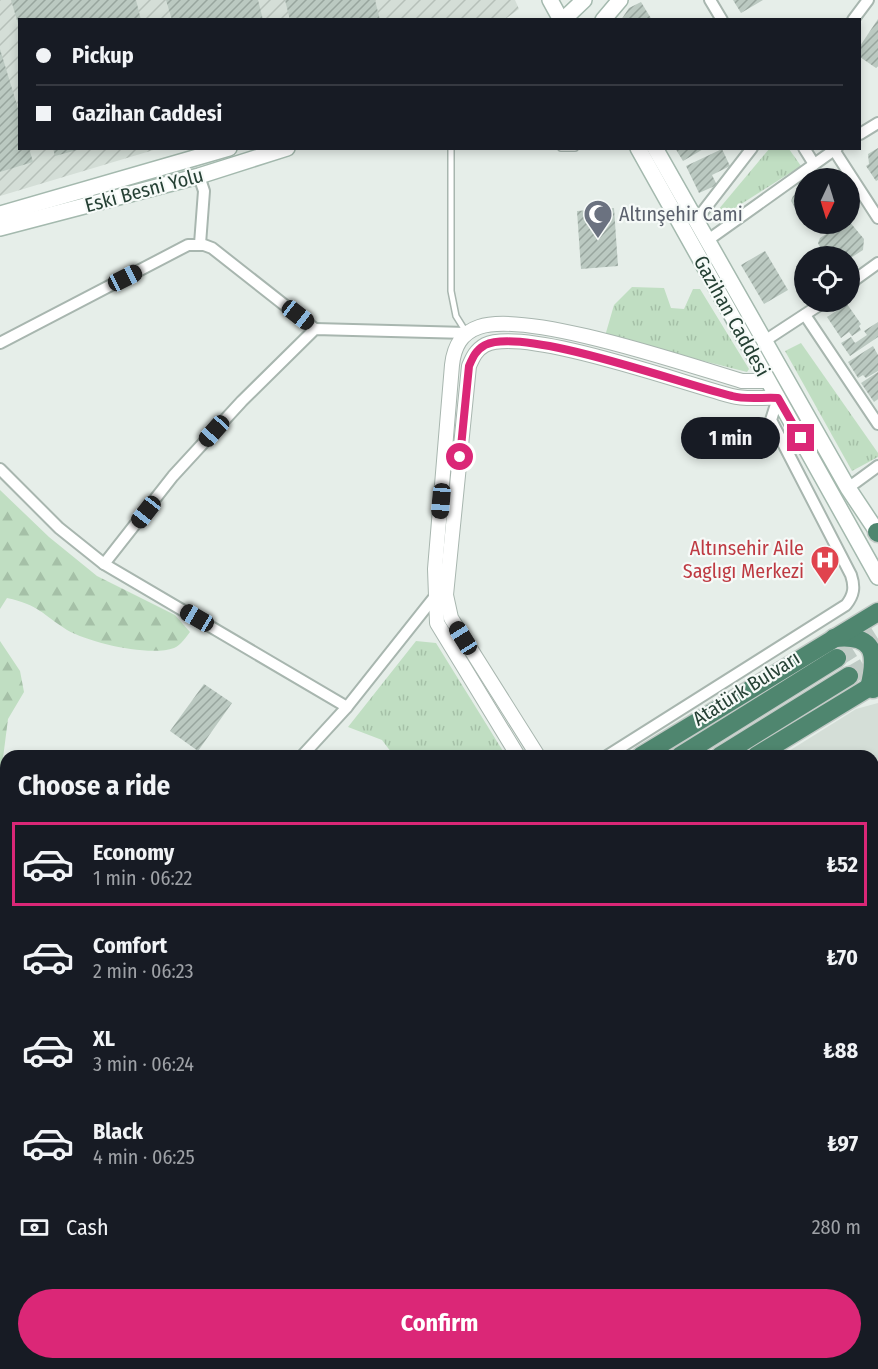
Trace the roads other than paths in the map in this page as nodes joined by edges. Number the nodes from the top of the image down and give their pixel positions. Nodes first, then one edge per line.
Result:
1 (550, 0) edge
2 (620, 0) edge
3 (710, 0) edge
4 (863, 2) edge
5 (572, 11) edge
6 (605, 18) edge
7 (721, 18) edge
8 (854, 18) edge
9 (878, 123) edge
10 (861, 133) edge
11 (222, 150) edge
12 (281, 150) edge
13 (451, 150) edge
14 (639, 150) edge
15 (657, 150) edge
16 (750, 150) edge
17 (805, 150) edge
18 (834, 150) edge
19 (836, 150) edge
20 (814, 164) junction
21 (199, 176) junction
22 (0, 214) edge
23 (878, 218) edge
24 (697, 219) junction
25 (0, 228) edge
26 (708, 240) junction
27 (200, 244) junction
28 (878, 263) edge
29 (860, 276) edge
30 (809, 312) edge
31 (805, 315) junction
32 (315, 329) junction
33 (466, 333) junction
34 (766, 340) junction
35 (0, 343) edge
36 (768, 381) junction
37 (778, 398) junction
38 (878, 424) edge
39 (878, 466) edge
40 (0, 469) edge
41 (848, 488) junction
42 (878, 533) edge
43 (104, 564) junction
44 (878, 577) edge
45 (441, 595) junction
46 (878, 612) edge
47 (833, 638) junction
48 (837, 658) tunnel mouth
49 (849, 676) tunnel mouth
50 (875, 686) edge
51 (347, 706) junction
52 (307, 750) edge
53 (514, 750) edge
54 (534, 750) edge
55 (616, 750) edge
56 (651, 750) edge
57 (690, 750) edge
58 (730, 750) edge
59 (766, 750) edge

1 - 5 main road
2 - 6 main road
3 - 7 street
4 - 8 street
9 - 10 street
11 - 22 main road, Eski Besni Yolu
12 - 21 main road, Eski Besni Yolu
13 - 33 lane
14 - 36 main road, Gazihan Caddesi
15 - 24 main road, Gazihan Caddesi
16 - 24 street
17 - 20 street
18 - 20 street
19 - 23 street
20 - 26 street
21 - 25 main road, Eski Besni Yolu
21 - 27 street
24 - 26 main road, Gazihan Caddesi
26 - 34 main road, Gazihan Caddesi
27 - 32 street
27 - 35 street
28 - 29 street
30 - 31 street
31 - 34 street
31 - 38 street
32 - 33 street
32 - 43 street
33 - 36 street
33 - 45 street
34 - 41 main road, Gazihan Caddesi
36 - 37 main road, Gazihan Caddesi
37 - 44 main road, Gazihan Caddesi
37 - 45 street
37 - 55 street
39 - 41 street
40 - 43 street
41 - 42 main road, Gazihan Caddesi
43 - 51 street
45 - 51 street
45 - 53 street
45 - 54 street
46 - 47 highway
47 - 50 highway
47 - 56 highway
48 - 57 highway, Atatürk Bulvarı
49 - 58 highway
50 - 59 highway
51 - 52 street

